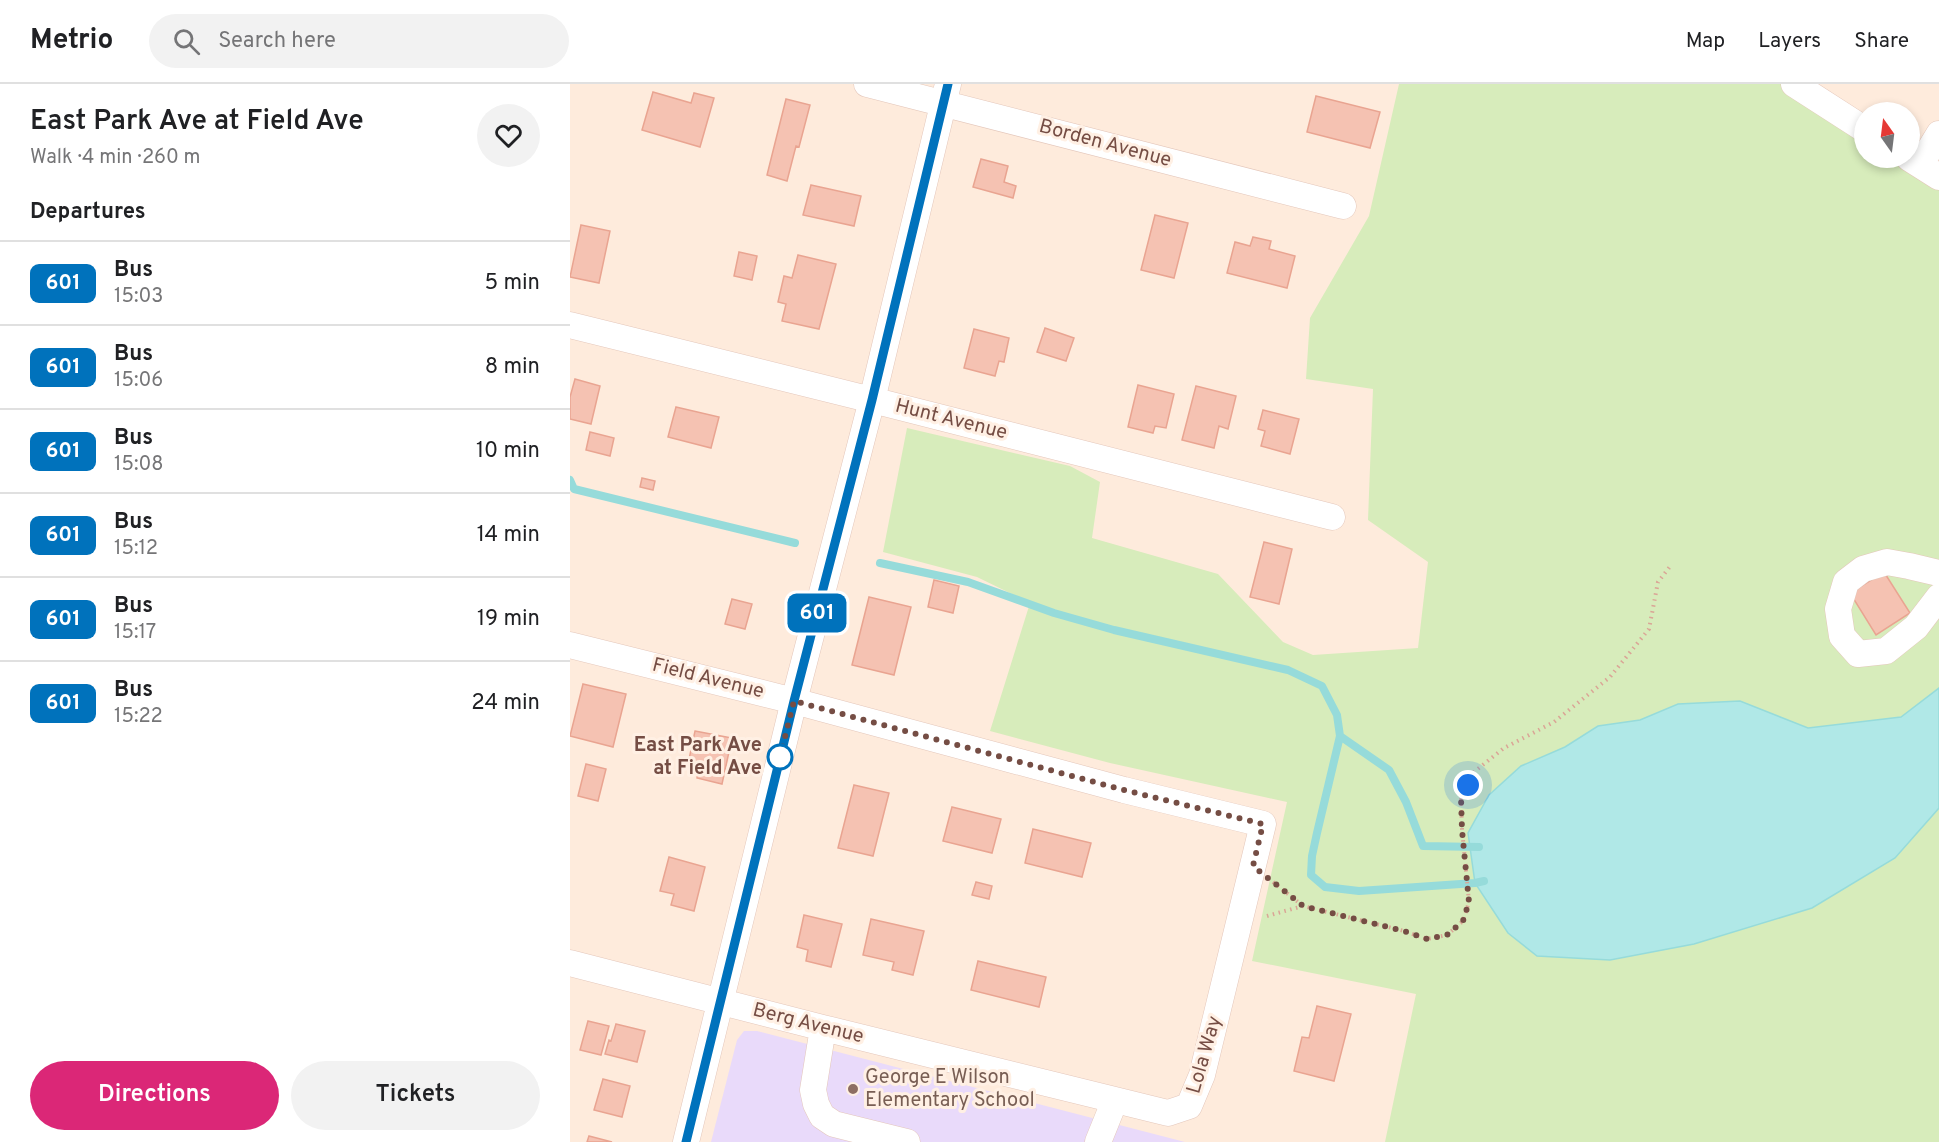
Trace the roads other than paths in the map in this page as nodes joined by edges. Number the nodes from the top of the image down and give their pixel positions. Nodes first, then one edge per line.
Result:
1 (867, 84) edge
2 (1794, 84) edge
3 (946, 93) edge
4 (1854, 123) edge
5 (1939, 134) edge
6 (1922, 166) edge
7 (1343, 206) dead end
8 (570, 326) edge
9 (872, 400) junction
10 (1332, 517) dead end
11 (1939, 573) edge
12 (1939, 597) edge
13 (570, 645) edge
14 (794, 701) junction
15 (1263, 824) joint
16 (570, 963) edge
17 (721, 1003) junction
18 (823, 1028) junction
19 (1011, 1075) joint
20 (1115, 1100) junction
21 (686, 1142) edge
22 (907, 1142) edge
23 (1098, 1142) edge

1 - 3 street, Borden Avenue
2 - 4 street
3 - 7 street, Borden Avenue
3 - 9 street
5 - 6 street
8 - 9 street, Hunt Avenue
9 - 10 street, Hunt Avenue
9 - 14 street
11 - 12 street
13 - 14 street, Field Avenue
14 - 15 street, Field Avenue
14 - 17 street
15 - 20 street, Lola Way
16 - 17 street, Berg Avenue
17 - 18 street, Berg Avenue
17 - 21 street
18 - 19 street, Berg Avenue
18 - 22 street
19 - 20 street, Lola Way
20 - 23 street

